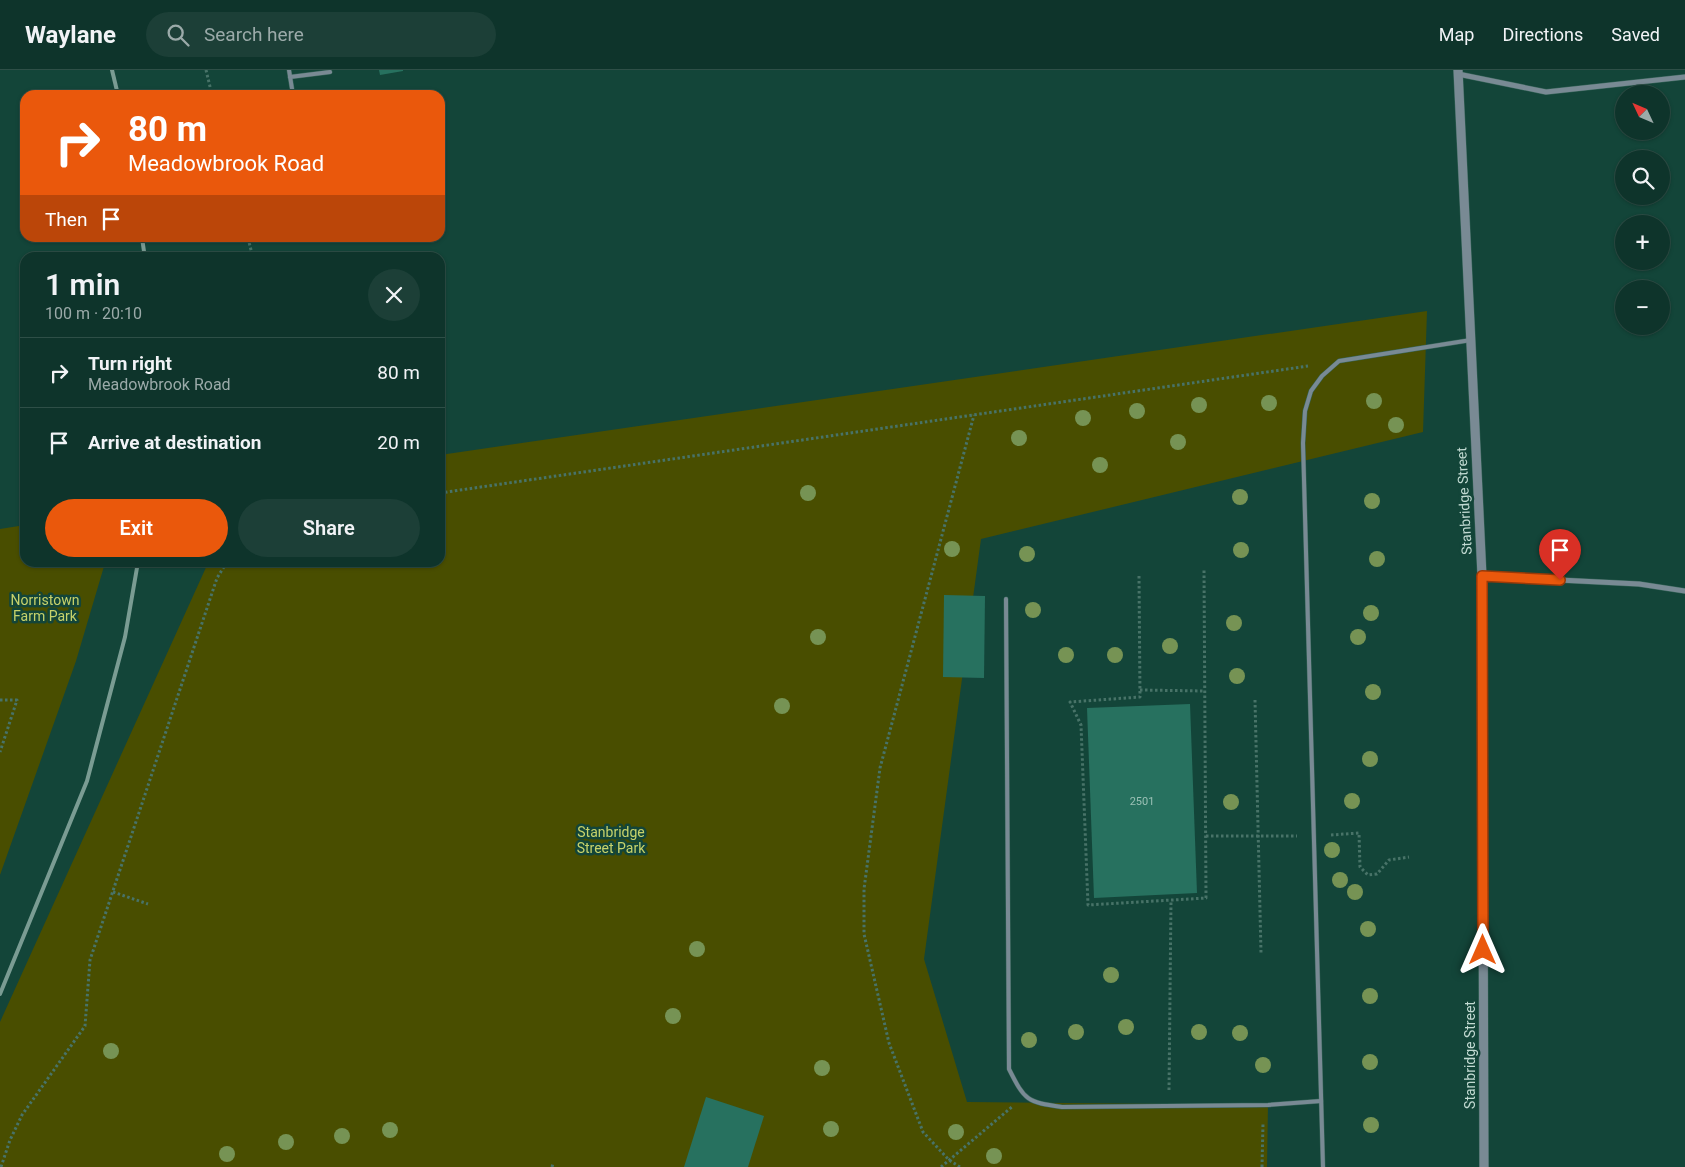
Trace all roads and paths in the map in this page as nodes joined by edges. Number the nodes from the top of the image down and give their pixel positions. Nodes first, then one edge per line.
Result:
1 (206, 70) edge
2 (289, 70) edge
3 (1458, 71) edge
4 (330, 72) dead end
5 (290, 77) junction
6 (1685, 78) edge
7 (211, 90) edge
8 (292, 90) edge
9 (1471, 340) junction
10 (1339, 361) junction
11 (974, 415) junction
12 (445, 492) edge
13 (224, 567) edge
14 (1204, 570) dead end
15 (1139, 576) dead end
16 (1482, 576) junction
17 (1685, 591) edge
18 (1006, 599) dead end
19 (1140, 690) junction
20 (1205, 691) junction
21 (0, 700) edge
22 (1255, 700) dead end
23 (0, 752) edge
24 (113, 892) junction
25 (1171, 900) junction
26 (148, 904) dead end
27 (1261, 953) dead end
28 (1026, 1096) junction
29 (1321, 1101) junction
30 (1263, 1105) junction
31 (1169, 1106) junction
32 (949, 1160) junction
33 (1, 1167) edge
34 (941, 1167) edge
35 (960, 1167) edge
36 (1262, 1167) edge
37 (1323, 1167) edge
38 (1484, 1167) edge

1 - 7 path
2 - 5 lane
3 - 6 street
3 - 9 street, Stanbridge Street
4 - 5 lane
5 - 8 lane
9 - 10 lane
9 - 16 street, Stanbridge Street
10 - 11 path
10 - 29 lane
11 - 12 path
11 - 32 path
13 - 24 path
14 - 20 path
15 - 19 path
16 - 17 street
16 - 38 street, Stanbridge Street
18 - 28 lane
19 - 20 path
19 - 25 path
20 - 25 path
21 - 23 path
22 - 27 path
24 - 26 path
24 - 33 path
25 - 31 path
28 - 31 lane
28 - 32 path
29 - 30 lane
29 - 37 lane
30 - 31 lane
30 - 36 path
32 - 34 path
32 - 35 path

